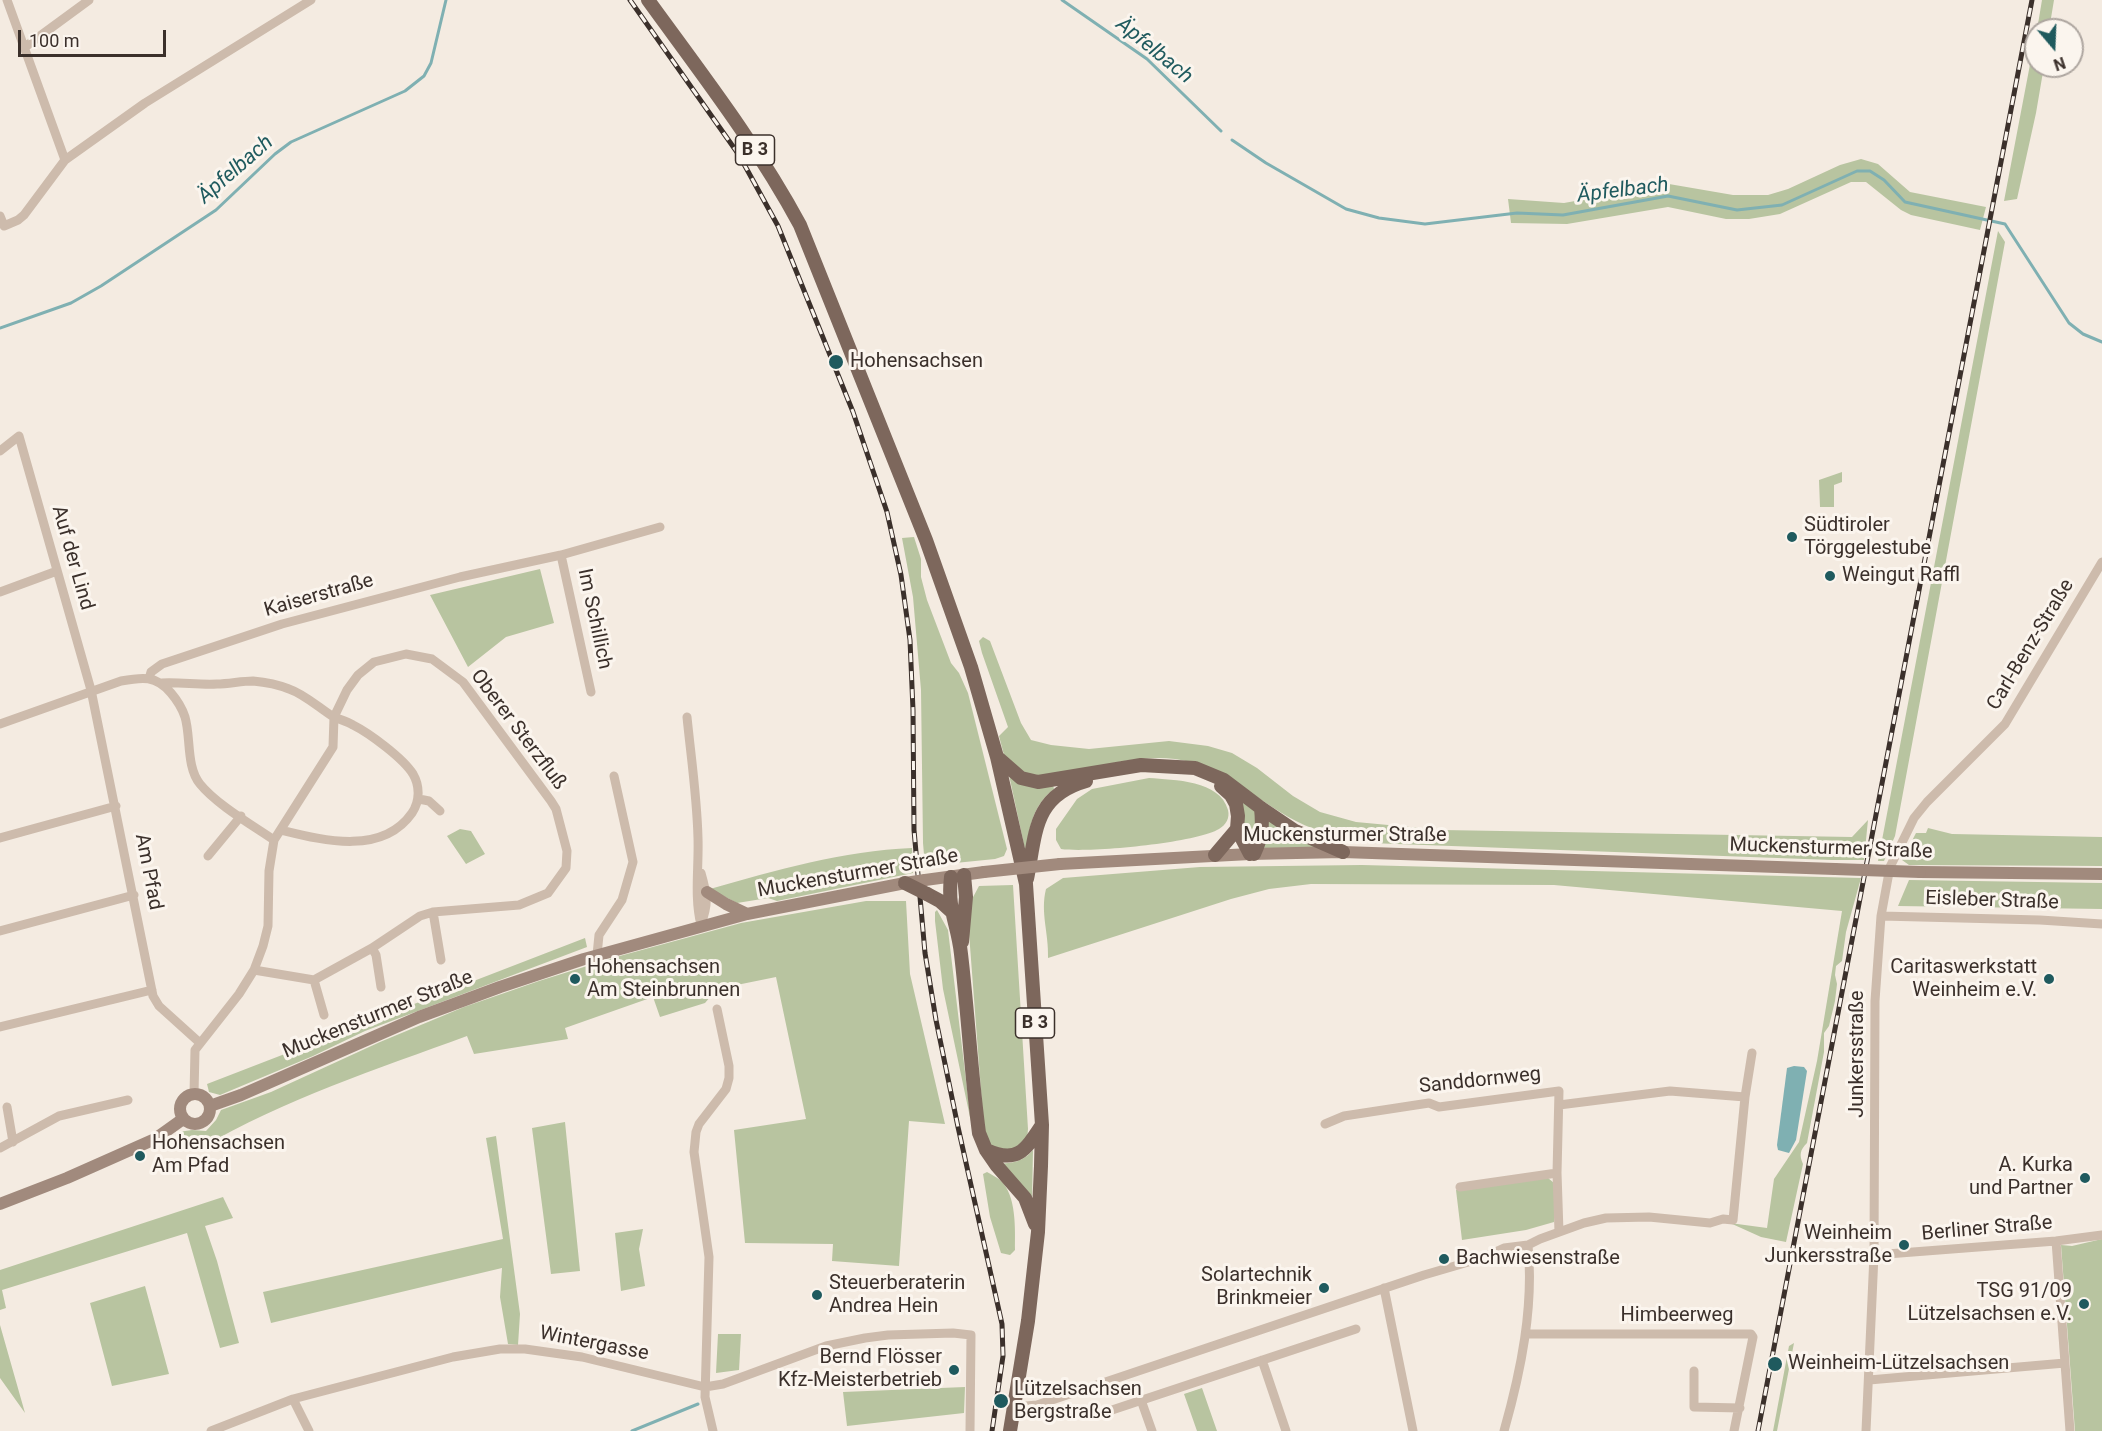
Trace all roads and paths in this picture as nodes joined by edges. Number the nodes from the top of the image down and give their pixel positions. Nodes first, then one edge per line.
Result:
1 (89, 0) edge
2 (311, 0) edge
3 (648, 0) edge
4 (5, 4) edge
5 (24, 47) junction
6 (65, 160) junction
7 (0, 216) edge
8 (0, 451) edge
9 (660, 527) dead end
10 (561, 555) junction
11 (2102, 562) edge
12 (57, 571) junction
13 (0, 592) edge
14 (149, 679) junction
15 (162, 683) junction
16 (91, 690) junction
17 (591, 692) dead end
18 (334, 717) junction
19 (687, 717) dead end
20 (0, 724) edge
21 (997, 757) junction
22 (614, 776) dead end
23 (419, 799) junction
24 (116, 806) junction
25 (1261, 808) junction
26 (440, 811) dead end
27 (241, 816) junction
28 (1237, 829) junction
29 (280, 830) junction
30 (0, 838) edge
31 (274, 840) junction
32 (1343, 852) junction
33 (1252, 854) junction
34 (1895, 854) joint
35 (1215, 855) junction
36 (208, 856) dead end
37 (699, 865) junction
38 (2102, 874) edge
39 (957, 876) junction
40 (905, 883) joint
41 (1026, 884) junction
42 (926, 887) junction
43 (707, 892) junction
44 (134, 895) junction
45 (951, 910) junction
46 (433, 912) junction
47 (747, 914) junction
48 (1881, 916) junction
49 (2102, 924) edge
50 (701, 925) junction
51 (0, 931) edge
52 (372, 948) junction
53 (961, 950) junction
54 (597, 956) junction
55 (441, 960) dead end
56 (254, 970) junction
57 (314, 980) junction
58 (381, 987) dead end
59 (152, 990) junction
60 (717, 1010) dead end
61 (324, 1015) dead end
62 (0, 1027) edge
63 (200, 1043) junction
64 (1752, 1053) dead end
65 (194, 1094) junction
66 (1745, 1097) junction
67 (128, 1100) dead end
68 (1559, 1105) junction
69 (210, 1106) junction
70 (7, 1107) dead end
71 (183, 1119) junction
72 (1325, 1124) dead end
73 (1042, 1125) junction
74 (13, 1142) junction
75 (0, 1148) edge
76 (986, 1150) junction
77 (1557, 1173) junction
78 (1460, 1187) dead end
79 (0, 1204) edge
80 (1038, 1232) junction
81 (1559, 1232) junction
82 (2102, 1235) edge
83 (2056, 1241) junction
84 (1528, 1245) junction
85 (1874, 1255) junction
86 (1384, 1288) junction
87 (1356, 1329) dead end
88 (1527, 1334) junction
89 (1262, 1360) junction
90 (2065, 1363) junction
91 (1694, 1371) dead end
92 (1869, 1380) junction
93 (705, 1387) junction
94 (293, 1399) junction
95 (1141, 1400) junction
96 (1014, 1407) junction
97 (1740, 1408) junction
98 (1100, 1414) dead end
99 (211, 1431) edge
100 (309, 1431) edge
101 (713, 1431) edge
102 (969, 1431) edge
103 (1010, 1431) edge
104 (1152, 1431) edge
105 (1286, 1431) edge
106 (1413, 1431) edge
107 (1505, 1431) edge
108 (1734, 1431) edge
109 (1866, 1431) edge
110 (2070, 1431) edge

1 - 5 street
2 - 6 street
3 - 21 main road, B 3
4 - 5 street
5 - 6 street
6 - 7 street
8 - 12 street, Auf der Lind
9 - 10 street, Kaiserstraße
10 - 14 street, Kaiserstraße
10 - 17 street, Im Schillich
11 - 34 street, Carl-Benz-Straße
12 - 13 street
12 - 16 street, Auf der Lind
14 - 15 street
14 - 16 street
15 - 18 street
15 - 27 street
16 - 20 street
16 - 24 street, Am Pfad
18 - 23 street
18 - 29 street, Oberer Sterzfluß
18 - 46 street, Oberer Sterzfluß
19 - 37 street
21 - 25 main road
21 - 41 main road, B 3
22 - 54 street
23 - 26 street
23 - 29 street
24 - 30 street
24 - 44 street, Am Pfad
25 - 32 main road
25 - 33 main road
27 - 31 street
27 - 36 street
28 - 33 main road
28 - 35 main road
28 - 41 main road
29 - 31 street, Oberer Sterzfluß
31 - 56 street, Oberer Sterzfluß
32 - 33 main road, Muckensturmer Straße
32 - 38 main road, Muckensturmer Straße, bridge
33 - 35 main road, Muckensturmer Straße
34 - 48 street, Junkersstraße
35 - 39 main road, Muckensturmer Straße, bridge
37 - 43 street
37 - 50 street
39 - 42 main road, Muckensturmer Straße
39 - 45 main road
39 - 53 main road
40 - 42 main road, bridge
40 - 47 main road, Muckensturmer Straße
41 - 73 main road, B 3
42 - 45 main road
43 - 47 main road
43 - 50 street
44 - 51 street
44 - 59 street, Am Pfad
45 - 53 main road
46 - 52 street, Oberer Sterzfluß
46 - 55 street
47 - 50 main road, Muckensturmer Straße
48 - 49 street, Eisleber Straße
48 - 85 street, Junkersstraße
50 - 54 main road, Muckensturmer Straße
52 - 57 street, Oberer Sterzfluß
52 - 58 street
53 - 76 main road
54 - 69 main road, Muckensturmer Straße
56 - 57 street
56 - 63 street, Oberer Sterzfluß
57 - 61 street
59 - 62 street
59 - 63 street, Am Pfad
60 - 93 street
63 - 65 street, Oberer Sterzfluß
64 - 66 street
65 - 69 main road
65 - 71 main road
66 - 68 street
66 - 81 street
67 - 74 street
68 - 72 street, Sanddornweg
68 - 77 street, Sanddornweg
69 - 71 main road
70 - 74 street
71 - 79 main road
73 - 76 main road
73 - 80 main road, B 3
74 - 75 street
76 - 80 main road
77 - 78 street
77 - 81 street, Sanddornweg
80 - 96 main road, B 3
81 - 84 street
82 - 83 street, Berliner Straße
83 - 85 street, Berliner Straße
83 - 90 street
84 - 86 street
84 - 88 street
85 - 92 street, Junkersstraße
86 - 96 street
86 - 106 street
87 - 89 street
88 - 97 street, Himbeerweg
88 - 107 street
89 - 95 street
89 - 105 street
90 - 92 street
90 - 110 street
91 - 97 street
92 - 109 street, Junkersstraße
93 - 94 street, Wintergasse
93 - 101 street
93 - 102 street, Wintergasse
94 - 99 street, Wintergasse
94 - 100 street
95 - 98 street
95 - 104 street
96 - 103 main road, B 3
97 - 108 street, Himbeerweg

